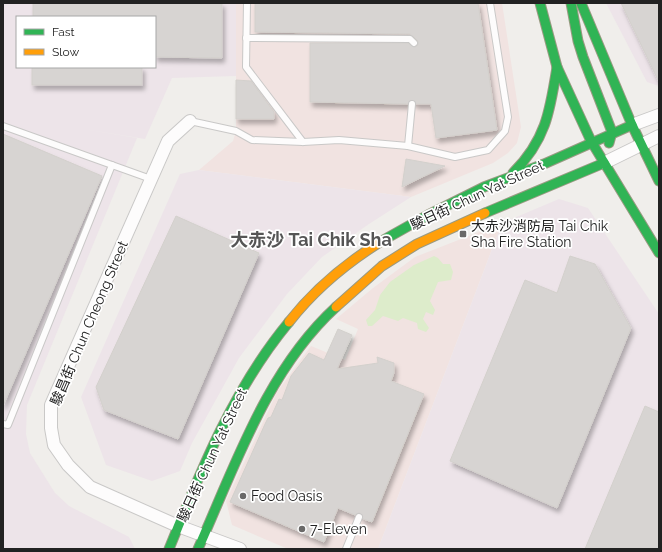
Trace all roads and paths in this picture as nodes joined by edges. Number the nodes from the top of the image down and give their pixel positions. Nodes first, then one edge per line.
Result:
1 (247, 3) edge
2 (490, 3) edge
3 (540, 3) edge
4 (571, 3) edge
5 (581, 3) edge
6 (246, 38) junction
7 (414, 43) dead end
8 (557, 67) junction
9 (412, 104) dead end
10 (659, 115) edge
11 (190, 121) joint
12 (632, 125) junction
13 (3, 126) edge
14 (612, 132) junction
15 (659, 136) edge
16 (591, 141) junction
17 (303, 142) junction
18 (641, 145) junction
19 (408, 146) junction
20 (604, 163) junction
21 (112, 165) junction
22 (510, 176) junction
23 (152, 179) junction
24 (659, 181) edge
25 (659, 253) edge
26 (3, 424) edge
27 (359, 517) dead end
28 (178, 526) junction
29 (205, 535) junction
30 (170, 549) edge
31 (198, 549) edge
32 (240, 549) edge
33 (346, 549) edge

1 - 6 lane
2 - 19 lane
3 - 8 street
4 - 14 street
5 - 12 street
6 - 7 lane
6 - 17 lane
8 - 16 street
8 - 22 street
9 - 19 lane
10 - 12 street, 駿日街 Chun Yat Street
11 - 17 lane
11 - 23 street, 駿昌街 Chun Cheong Street
12 - 14 street, 駿日街 Chun Yat Street
12 - 18 street
13 - 21 lane
14 - 16 street, 駿日街 Chun Yat Street
14 - 20 street
15 - 18 street, 駿日街 Chun Yat Street
16 - 20 street
16 - 22 street, 駿日街 Chun Yat Street
17 - 19 lane
18 - 20 street, 駿日街 Chun Yat Street
18 - 24 street
20 - 25 street
20 - 29 street, 駿日街 Chun Yat Street
21 - 23 lane
21 - 26 lane
22 - 28 street, 駿日街 Chun Yat Street
23 - 28 street, 駿昌街 Chun Cheong Street
27 - 33 lane
28 - 29 street, 駿昌街 Chun Cheong Street
28 - 30 street, 駿日街 Chun Yat Street
29 - 31 street, 駿日街 Chun Yat Street
29 - 32 street, 駿昌街 Chun Cheong Street

